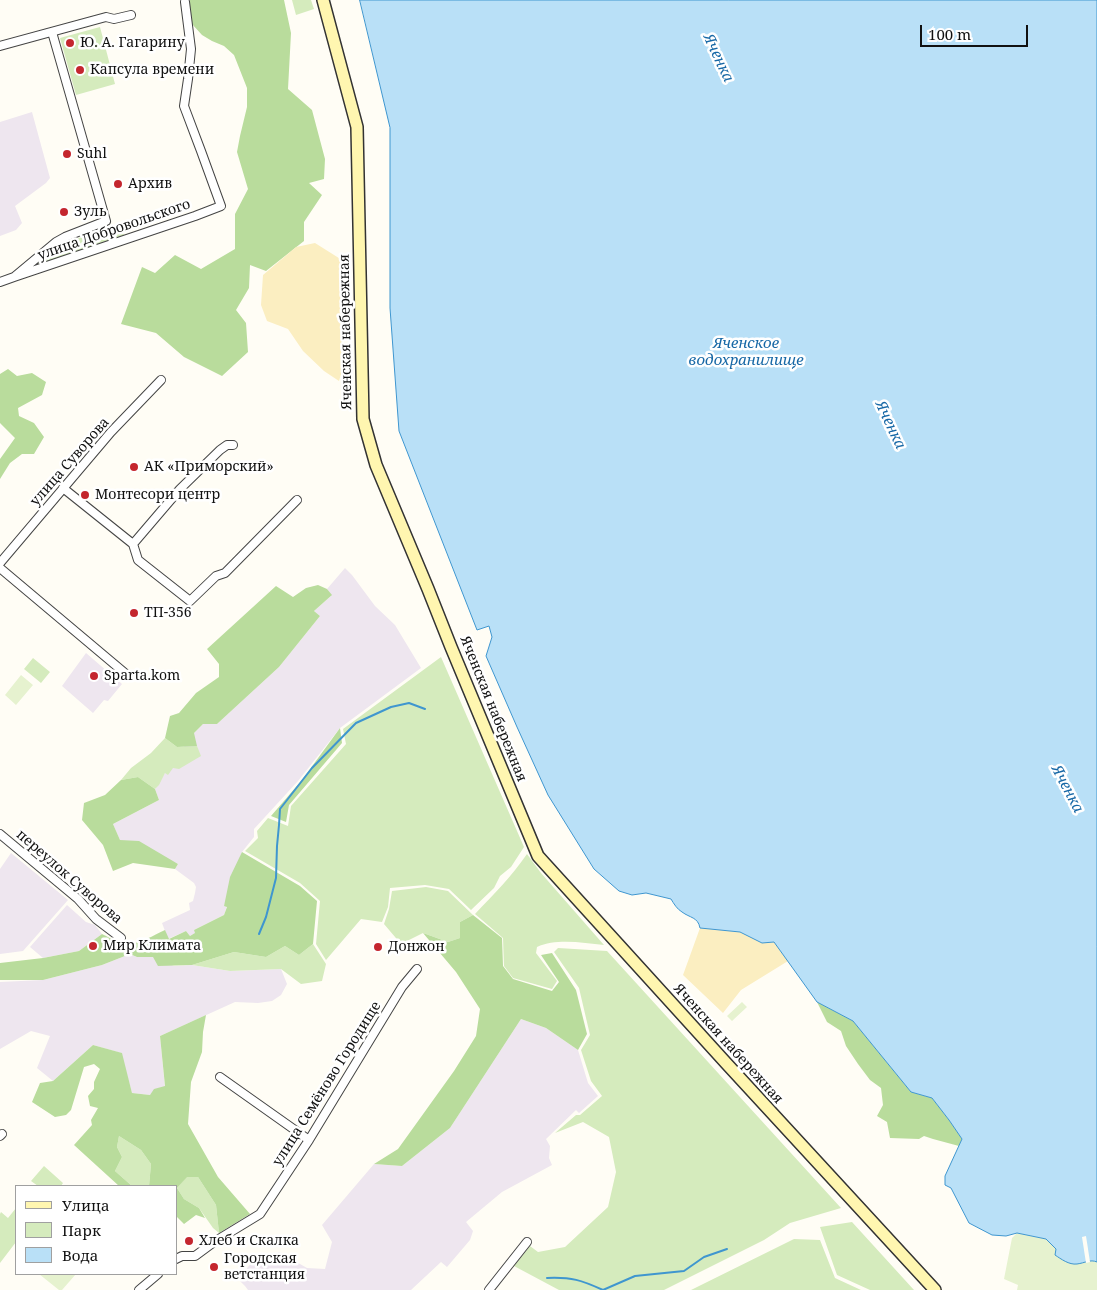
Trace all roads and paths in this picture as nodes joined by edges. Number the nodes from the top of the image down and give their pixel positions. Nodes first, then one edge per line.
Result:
1 (323, 0) edge
2 (185, 2) dead end
3 (131, 15) dead end
4 (52, 32) junction
5 (0, 46) edge
6 (14, 276) junction
7 (0, 282) edge
8 (161, 380) dead end
9 (233, 445) dead end
10 (63, 488) junction
11 (296, 500) dead end
12 (133, 544) junction
13 (0, 563) edge
14 (0, 568) edge
15 (126, 674) dead end
16 (0, 834) edge
17 (122, 938) dead end
18 (417, 969) dead end
19 (220, 1077) dead end
20 (309, 1140) junction
21 (527, 1242) dead end
22 (178, 1258) edge
23 (157, 1275) edge
24 (139, 1290) edge
25 (488, 1290) edge
26 (935, 1290) edge

1 - 26 street, Яченская набережная
2 - 6 street, улица Добровольского
3 - 4 street
4 - 5 street
4 - 6 street, улица Добровольского
6 - 7 street, улица Добровольского
8 - 10 street, улица Суворова
9 - 12 street
10 - 12 street
10 - 13 street, улица Суворова
11 - 12 street
14 - 15 street
16 - 17 street, переулок Суворова
18 - 20 street, улица Семёново Городище
19 - 20 street
20 - 22 street, улица Семёново Городище
21 - 25 street
23 - 24 street

